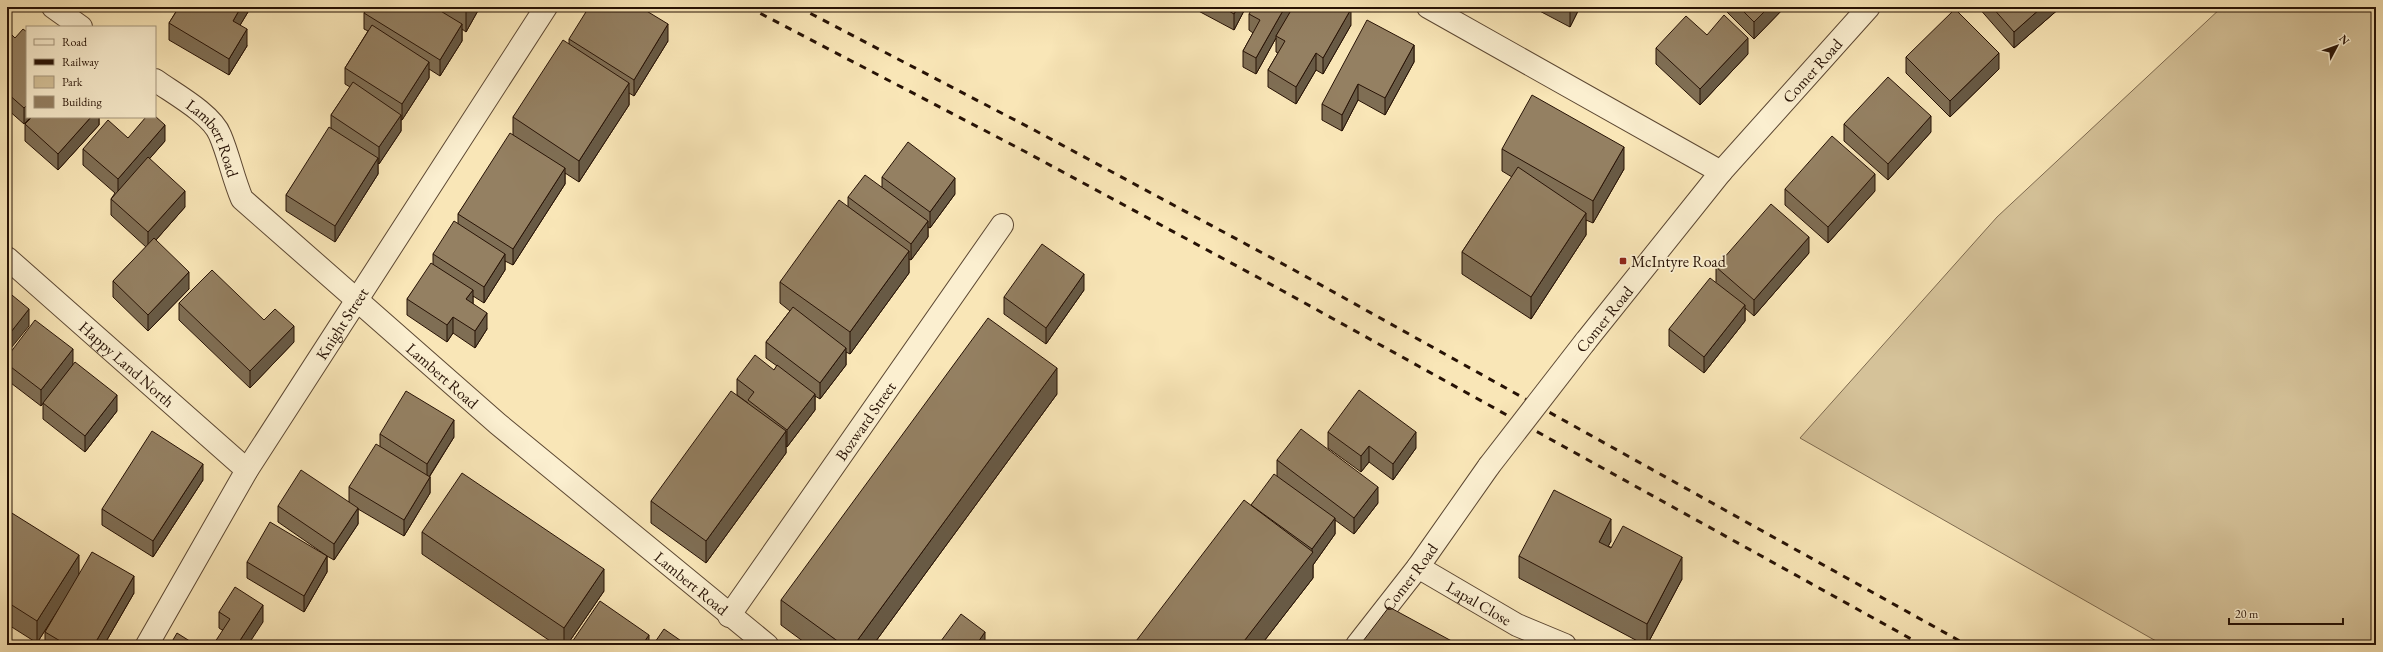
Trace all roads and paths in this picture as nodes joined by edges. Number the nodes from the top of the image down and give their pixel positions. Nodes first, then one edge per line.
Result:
1 (53, 7) edge
2 (546, 7) edge
3 (1428, 7) edge
4 (1869, 7) edge
5 (80, 26) edge
6 (156, 81) edge
7 (1721, 172) junction
8 (1002, 225) dead end
9 (7, 258) edge
10 (356, 301) junction
11 (247, 470) junction
12 (1418, 567) junction
13 (729, 616) junction
14 (147, 645) edge
15 (767, 645) edge
16 (1357, 645) edge
17 (1564, 645) edge

1 - 5 street
2 - 10 street, Knight Street
3 - 7 street
4 - 7 street, Comer Road
6 - 10 street, Lambert Road
7 - 12 street, Comer Road, bridge
8 - 13 street, Bozward Street
9 - 11 street, Happy Land North
10 - 11 street, Knight Street
10 - 13 street, Lambert Road
11 - 14 street, Knight Street
12 - 16 street, Comer Road
12 - 17 street, Lapal Close
13 - 15 street, Lambert Road

